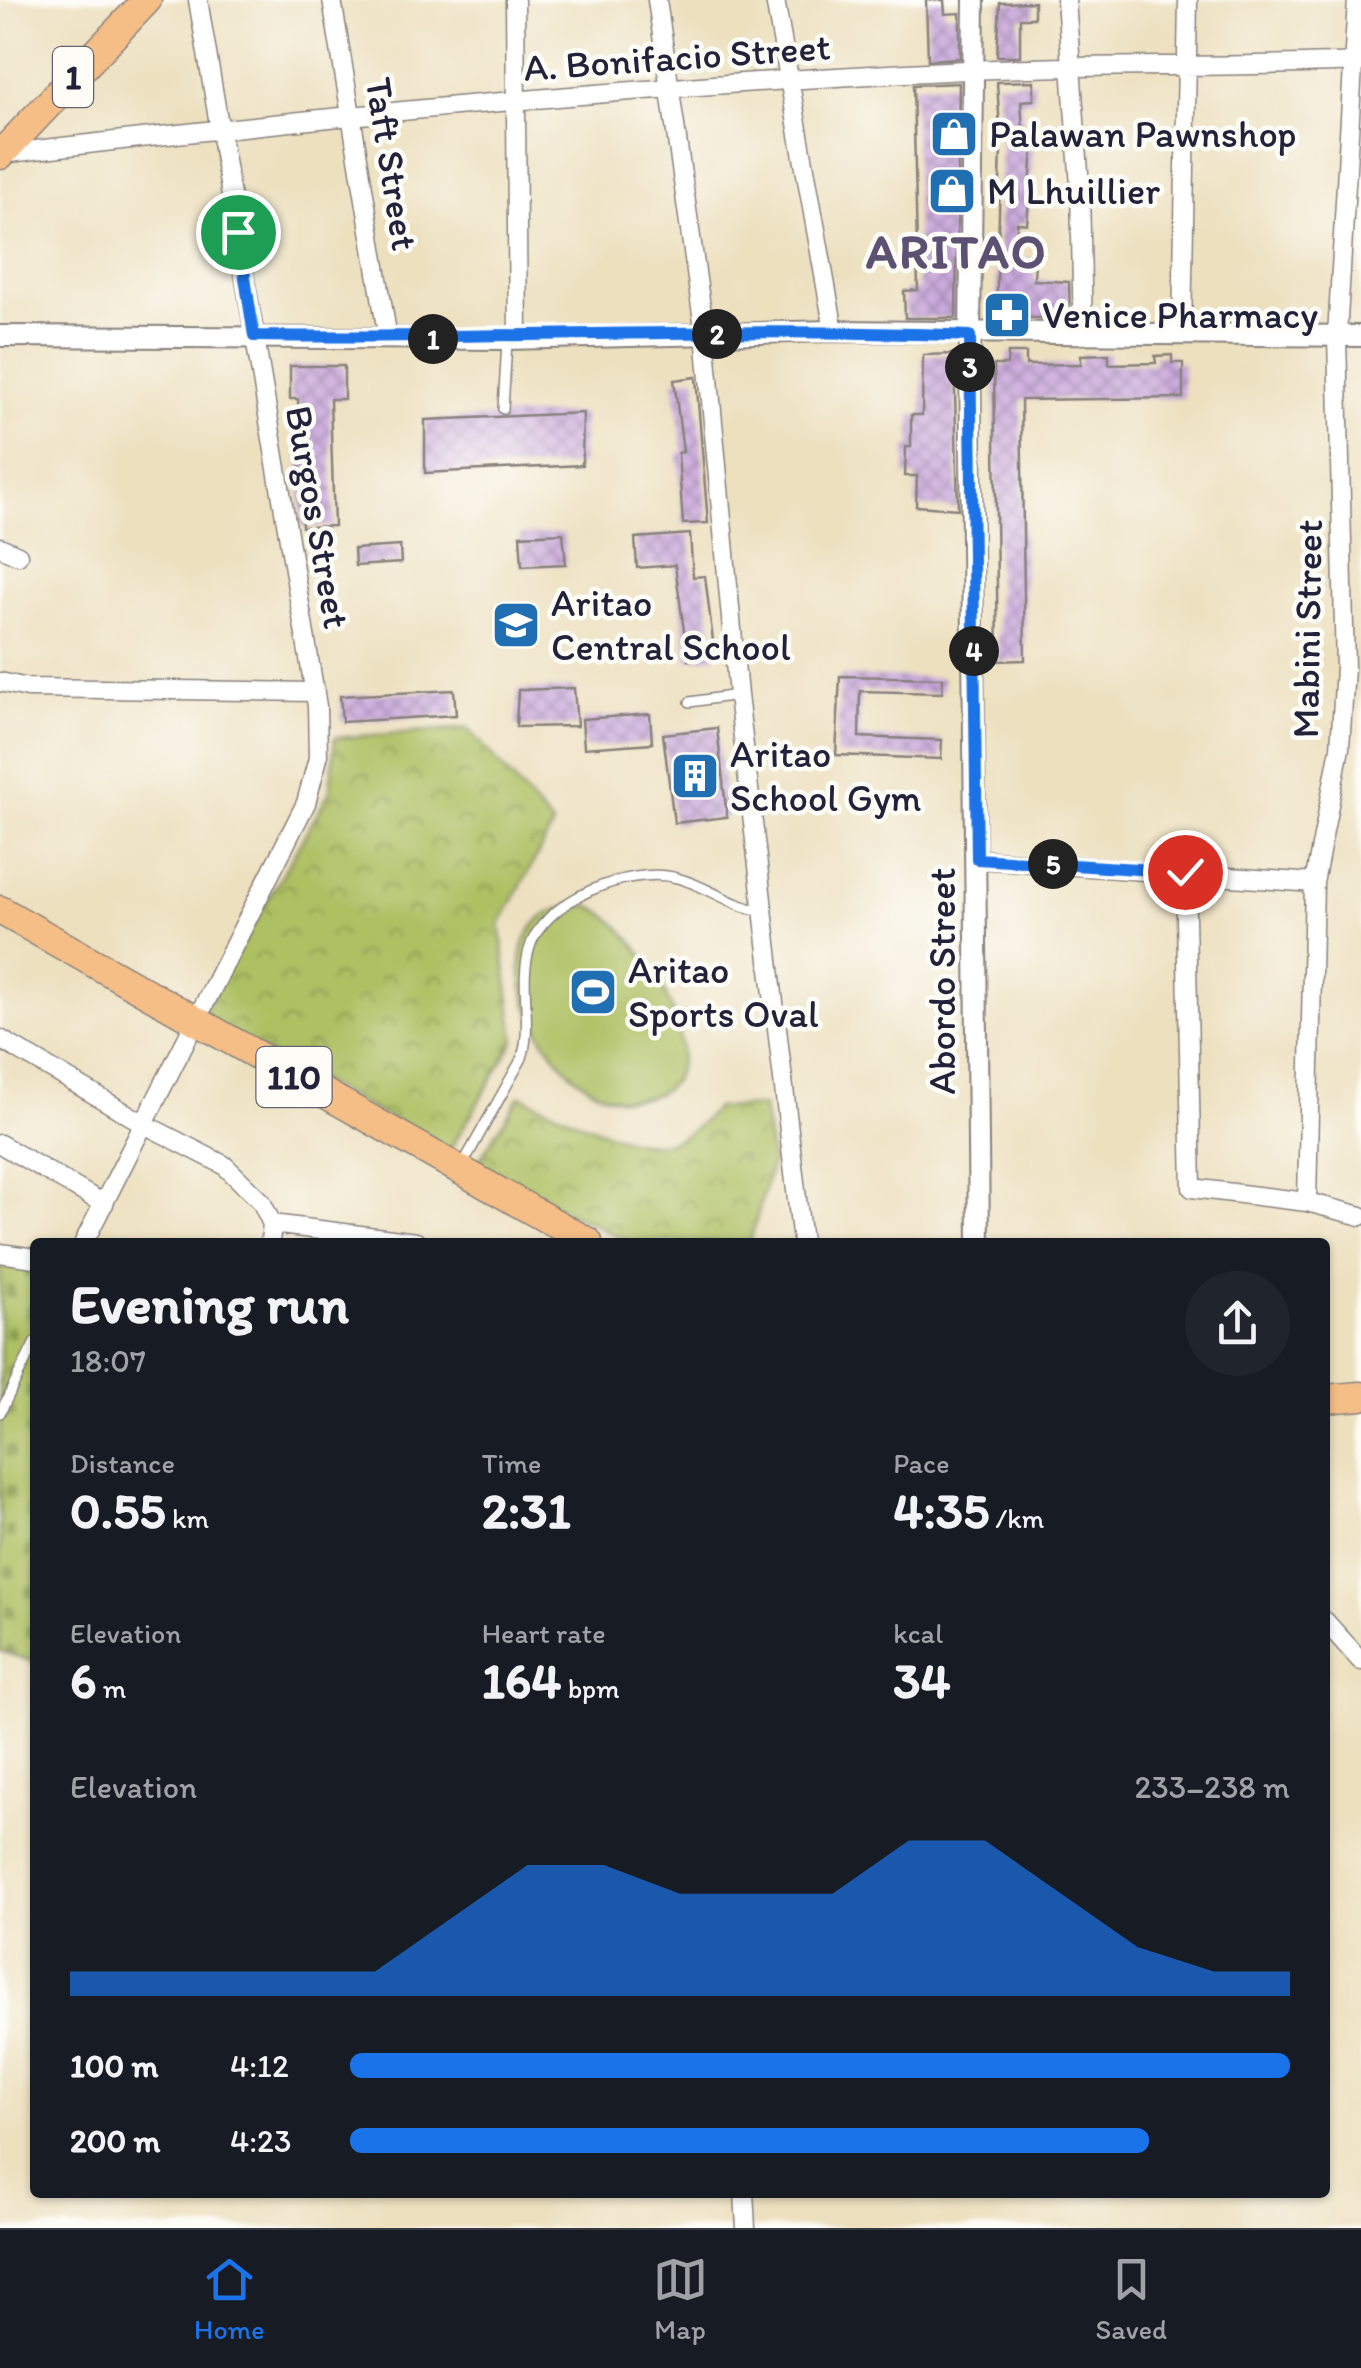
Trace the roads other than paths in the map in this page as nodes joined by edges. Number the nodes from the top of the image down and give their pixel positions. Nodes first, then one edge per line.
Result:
1 (146, 0) edge
2 (198, 0) edge
3 (332, 0) edge
4 (516, 0) edge
5 (656, 0) edge
6 (775, 0) edge
7 (974, 0) edge
8 (1066, 0) edge
9 (1188, 0) edge
10 (1358, 0) edge
11 (1358, 62) edge
12 (1190, 66) junction
13 (1072, 69) junction
14 (972, 70) junction
15 (790, 80) junction
16 (668, 89) junction
17 (517, 102) junction
18 (352, 117) junction
19 (222, 128) junction
20 (1, 154) edge
21 (834, 331) junction
22 (705, 334) junction
23 (1082, 334) junction
24 (1182, 334) junction
25 (0, 336) edge
26 (254, 336) junction
27 (970, 336) junction
28 (1338, 336) junction
29 (1361, 336) edge
30 (388, 338) junction
31 (513, 339) junction
32 (503, 409) dead end
33 (0, 547) edge
34 (18, 555) dead end
35 (0, 682) edge
36 (315, 692) junction
37 (738, 695) junction
38 (690, 702) dead end
39 (1352, 705) edge
40 (977, 859) junction
41 (1185, 872) junction
42 (1314, 884) junction
43 (0, 910) edge
44 (763, 910) junction
45 (195, 1021) junction
46 (0, 1038) edge
47 (146, 1125) junction
48 (0, 1144) edge
49 (459, 1171) junction
50 (1306, 1202) junction
51 (104, 1204) junction
52 (1361, 1216) edge
53 (271, 1233) edge
54 (86, 1238) edge
55 (352, 1238) edge
56 (581, 1238) edge
57 (802, 1238) edge
58 (979, 1238) edge
59 (0, 1253) edge
60 (30, 1257) edge
61 (30, 1352) edge
62 (1361, 1396) edge
63 (1330, 1399) edge
64 (0, 1414) edge
65 (1330, 1626) edge
66 (1361, 1660) edge
67 (744, 2198) edge
68 (746, 2228) edge

1 - 20 main road, 1
2 - 19 street, Burgos Street
3 - 18 street, Taft Street
4 - 17 street
5 - 16 street
6 - 15 street
7 - 14 street, Abordo Street
8 - 13 street
9 - 12 street
10 - 11 street, Mabini Street
11 - 12 street, A. Bonifacio Street
11 - 28 street, Mabini Street
12 - 13 street, A. Bonifacio Street
12 - 24 street
13 - 14 street, A. Bonifacio Street
13 - 23 street
14 - 15 street, A. Bonifacio Street
14 - 27 street, Abordo Street
15 - 16 street, A. Bonifacio Street
15 - 21 street
16 - 17 street, A. Bonifacio Street
16 - 22 street
17 - 18 street, A. Bonifacio Street
17 - 31 street
18 - 19 street, A. Bonifacio Street
18 - 30 street, Taft Street
19 - 20 street, A. Bonifacio Street
19 - 26 street, Burgos Street
21 - 22 street
21 - 27 street
22 - 31 street
22 - 37 street
23 - 24 street
23 - 27 street
24 - 28 street
25 - 26 street
26 - 30 street
26 - 36 street, Burgos Street
27 - 40 street, Abordo Street
28 - 29 street
28 - 39 street, Mabini Street
30 - 31 street
31 - 32 lane
33 - 34 street
35 - 36 street
36 - 45 street, Burgos Street
37 - 38 lane
37 - 44 street
39 - 42 street, Mabini Street
40 - 41 street
40 - 58 street, Abordo Street
41 - 42 street
41 - 50 street
42 - 50 street, Mabini Street
43 - 45 main road, 110
44 - 49 lane
44 - 57 street
45 - 47 street, Burgos Street
45 - 49 main road, 110
46 - 47 street
47 - 51 street, Burgos Street
47 - 53 street
48 - 51 street
49 - 56 main road, 110
50 - 52 street
51 - 54 street, Burgos Street
53 - 55 street
59 - 60 street
61 - 64 lane
62 - 63 main road
65 - 66 street
67 - 68 street

